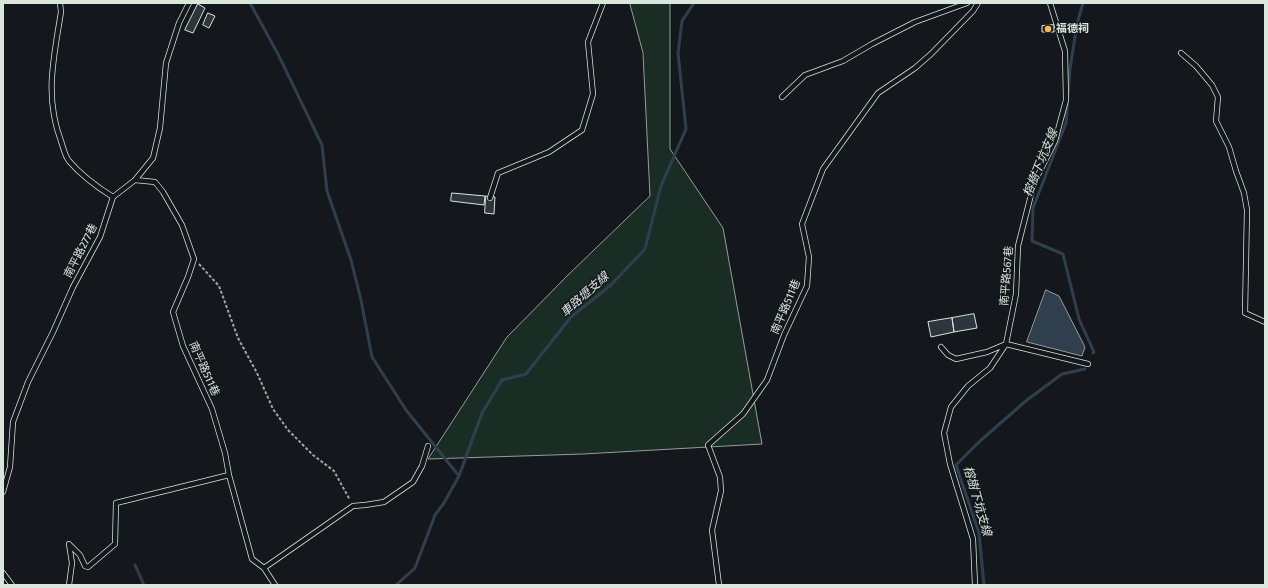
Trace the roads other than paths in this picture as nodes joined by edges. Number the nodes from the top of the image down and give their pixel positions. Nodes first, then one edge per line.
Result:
1 (60, 3) edge
2 (189, 3) edge
3 (603, 3) edge
4 (967, 3) edge
5 (978, 3) edge
6 (1050, 3) edge
7 (1181, 53) dead end
8 (782, 98) dead end
9 (135, 180) junction
10 (113, 197) junction
11 (490, 198) dead end
12 (1265, 322) edge
13 (1006, 344) junction
14 (941, 347) dead end
15 (1088, 364) dead end
16 (428, 446) dead end
17 (229, 475) junction
18 (3, 492) edge
19 (264, 568) junction
20 (3, 574) edge
21 (12, 585) edge
22 (69, 585) edge
23 (275, 585) edge
24 (719, 585) edge
25 (975, 585) edge

1 - 10 lane
2 - 9 lane
3 - 11 lane
4 - 8 lane
5 - 24 lane, 南平路511巷
6 - 13 lane, 南平路567巷
7 - 12 lane
9 - 10 lane
9 - 17 lane, 南平路511巷
10 - 18 lane, 南平路277巷
13 - 14 lane
13 - 15 lane
13 - 25 lane, 南平路567巷
16 - 19 lane
17 - 19 lane, 南平路511巷
17 - 22 lane
19 - 23 lane, 南平路511巷
20 - 21 lane

